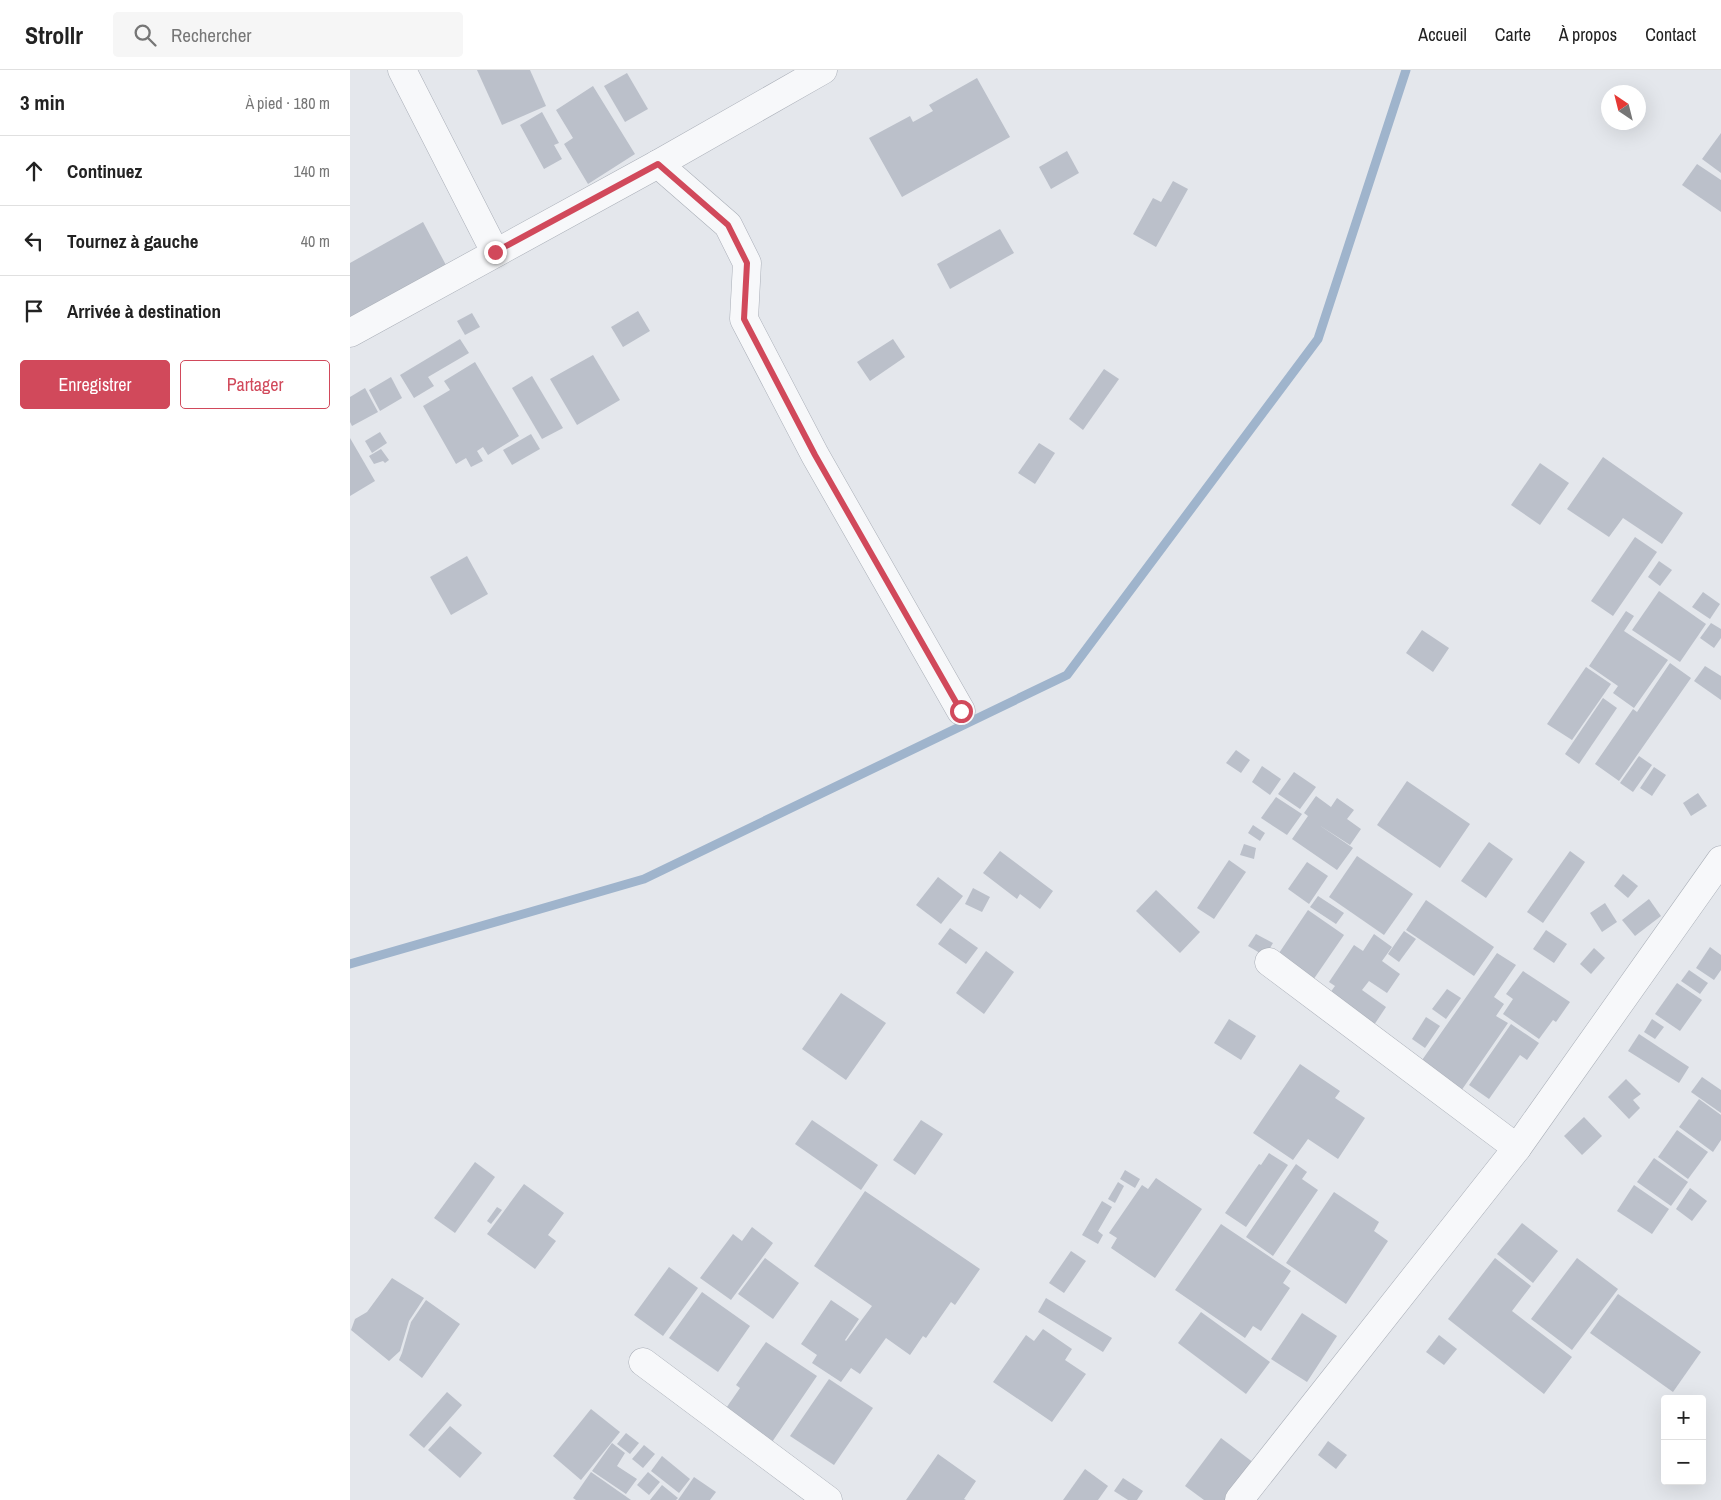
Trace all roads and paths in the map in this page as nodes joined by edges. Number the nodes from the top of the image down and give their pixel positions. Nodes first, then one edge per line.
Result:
1 (402, 70) edge
2 (823, 70) edge
3 (795, 77) edge
4 (658, 164) junction
5 (495, 252) junction
6 (350, 333) edge
7 (961, 711) dead end
8 (1721, 860) edge
9 (1269, 962) dead end
10 (1516, 1148) junction
11 (643, 1362) dead end
12 (828, 1500) edge
13 (1239, 1500) edge

1 - 5 street
2 - 3 street
3 - 4 street
4 - 5 street
4 - 7 street
5 - 6 street
8 - 10 street
9 - 10 street
10 - 13 street
11 - 12 street

